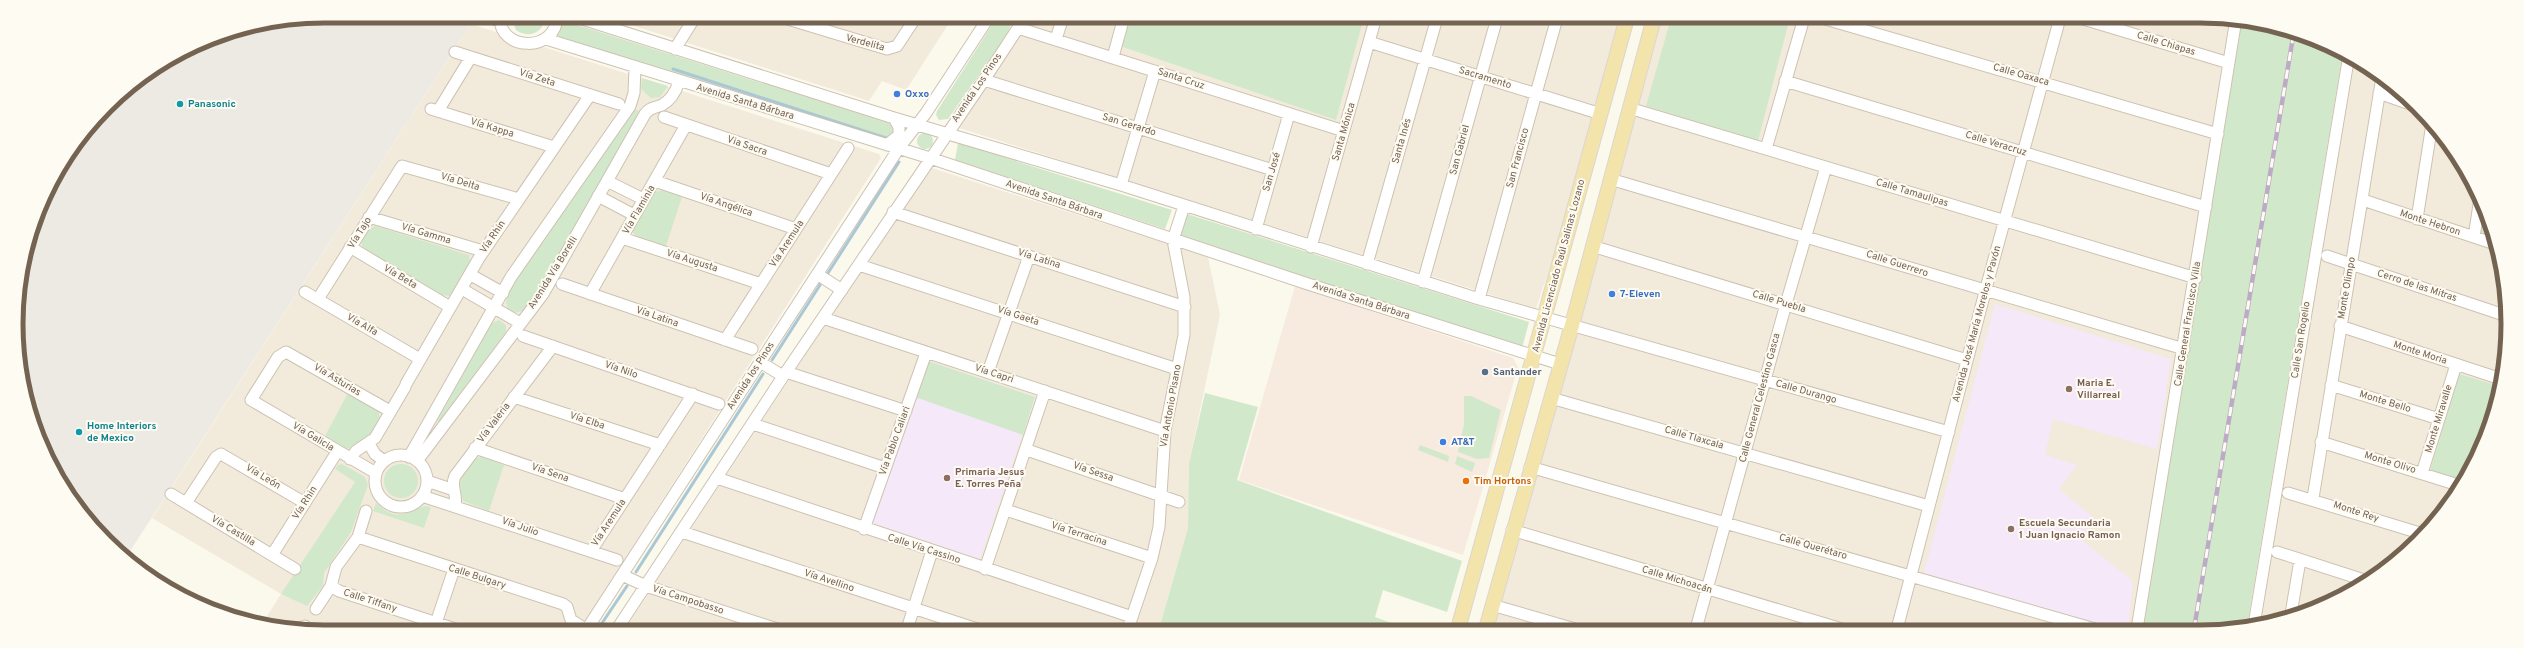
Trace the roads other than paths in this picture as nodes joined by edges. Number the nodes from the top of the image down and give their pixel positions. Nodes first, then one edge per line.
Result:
1 (502, 23) edge
2 (556, 23) edge
3 (594, 23) edge
4 (691, 23) edge
5 (800, 23) edge
6 (912, 23) edge
7 (985, 23) edge
8 (1020, 23) edge
9 (1062, 23) edge
10 (1122, 23) edge
11 (1375, 23) edge
12 (1436, 23) edge
13 (1496, 23) edge
14 (1556, 23) edge
15 (1626, 23) edge
16 (1653, 23) edge
17 (1802, 23) edge
18 (1855, 23) edge
19 (2059, 23) edge
20 (2097, 23) edge
21 (2235, 26) edge
22 (1018, 28) junction
23 (546, 39) junction
24 (1056, 40) junction
25 (1369, 42) junction
26 (675, 49) junction
27 (455, 52) dead end
28 (472, 57) junction
29 (1113, 57) junction
30 (1426, 59) junction
31 (2348, 62) edge
32 (2229, 63) junction
33 (635, 67) junction
34 (1155, 71) junction
35 (1480, 76) junction
36 (984, 80) junction
37 (1785, 81) junction
38 (679, 82) junction
39 (2043, 82) junction
40 (2381, 83) edge
41 (2379, 93) junction
42 (1536, 94) junction
43 (590, 95) junction
44 (633, 100) junction
45 (2401, 101) edge
46 (619, 104) dead end
47 (1629, 108) junction
48 (649, 110) junction
49 (1289, 114) junction
50 (1601, 114) junction
51 (664, 117) dead end
52 (894, 118) junction
53 (686, 125) junction
54 (917, 125) junction
55 (1137, 127) junction
56 (1344, 131) junction
57 (2431, 132) edge
58 (946, 134) junction
59 (2218, 134) junction
60 (887, 145) junction
61 (554, 147) junction
62 (848, 148) dead end
63 (899, 148) junction
64 (1766, 149) junction
65 (2024, 152) junction
66 (930, 158) junction
67 (402, 166) joint
68 (1826, 167) junction
69 (1273, 170) junction
70 (831, 174) junction
71 (1610, 179) junction
72 (607, 181) junction
73 (655, 182) junction
74 (1121, 185) junction
75 (598, 196) junction
76 (642, 199) junction
77 (519, 200) junction
78 (2363, 200) junction
79 (1184, 206) junction
80 (2206, 207) junction
81 (2478, 210) edge
82 (893, 212) junction
83 (634, 215) junction
84 (370, 217) junction
85 (2417, 219) junction
86 (2004, 220) junction
87 (796, 229) junction
88 (1256, 229) junction
89 (1806, 235) junction
90 (2474, 237) junction
91 (622, 238) junction
92 (1173, 240) junction
93 (2490, 242) edge
94 (1592, 246) junction
95 (350, 247) junction
96 (1311, 247) junction
97 (483, 251) junction
98 (1029, 256) junction
99 (2327, 256) dead end
100 (1367, 264) junction
101 (2351, 264) junction
102 (859, 265) junction
103 (471, 274) junction
104 (817, 274) junction
105 (2196, 278) junction
106 (1423, 282) junction
107 (562, 284) dead end
108 (761, 284) junction
109 (462, 289) junction
110 (842, 290) junction
111 (304, 292) dead end
112 (1985, 292) junction
113 (503, 293) junction
114 (590, 294) junction
115 (318, 299) junction
116 (1479, 299) junction
117 (1786, 304) junction
118 (450, 307) junction
119 (495, 307) junction
120 (1185, 307) junction
121 (1010, 314) junction
122 (2500, 314) edge
123 (1546, 317) junction
124 (823, 318) junction
125 (520, 323) junction
126 (1572, 325) junction
127 (2340, 326) junction
128 (523, 336) dead end
129 (725, 340) junction
130 (553, 346) junction
131 (752, 349) dead end
132 (2184, 349) junction
133 (283, 352) joint
134 (926, 353) junction
135 (1534, 357) junction
136 (420, 359) junction
137 (1967, 360) junction
138 (760, 362) junction
139 (1560, 364) junction
140 (2456, 365) junction
141 (1177, 369) junction
142 (988, 372) junction
143 (784, 374) junction
144 (2496, 377) edge
145 (1764, 380) junction
146 (2331, 385) junction
147 (1045, 391) junction
148 (693, 394) junction
149 (514, 397) junction
150 (1551, 398) junction
151 (719, 404) dead end
152 (390, 411) junction
153 (906, 411) junction
154 (2439, 419) junction
155 (753, 424) junction
156 (1164, 431) junction
157 (1949, 432) junction
158 (422, 433) junction
159 (432, 440) junction
160 (2321, 442) junction
161 (369, 444) junction
162 (660, 445) junction
163 (476, 448) junction
164 (1027, 450) junction
165 (337, 452) junction
166 (1746, 452) junction
167 (350, 459) junction
168 (413, 459) junction
169 (384, 461) junction
170 (1530, 467) junction
171 (884, 468) junction
172 (2422, 473) junction
173 (376, 474) junction
174 (717, 478) junction
175 (427, 481) junction
176 (2455, 484) edge
177 (454, 490) junction
178 (2288, 492) dead end
179 (171, 494) dead end
180 (1160, 495) junction
181 (422, 496) junction
182 (2313, 498) junction
183 (625, 499) junction
184 (305, 502) junction
185 (1179, 502) dead end
186 (186, 503) junction
187 (455, 506) junction
188 (1929, 506) junction
189 (1006, 510) junction
190 (366, 511) dead end
191 (1726, 522) junction
192 (864, 529) junction
193 (1512, 530) junction
194 (682, 532) junction
195 (2417, 532) edge
196 (358, 537) junction
197 (591, 551) junction
198 (932, 551) junction
199 (2277, 552) dead end
200 (272, 555) junction
201 (1152, 558) junction
202 (617, 560) dead end
203 (2300, 560) junction
204 (296, 569) dead end
205 (454, 569) junction
206 (985, 569) junction
207 (622, 574) junction
208 (1911, 575) junction
209 (2360, 579) edge
210 (331, 586) junction
211 (646, 586) junction
212 (1707, 590) junction
213 (1492, 605) junction
214 (316, 609) dead end
215 (914, 609) junction
216 (2292, 611) edge
217 (1132, 617) junction
218 (2255, 620) edge
219 (436, 623) junction
220 (442, 625) edge
221 (579, 625) edge
222 (589, 625) edge
223 (620, 625) edge
224 (765, 625) edge
225 (908, 625) edge
226 (964, 625) edge
227 (1129, 625) edge
228 (1459, 625) edge
229 (1487, 625) edge
230 (1561, 625) edge
231 (1697, 625) edge
232 (1828, 625) edge
233 (1898, 625) edge
234 (2081, 625) edge
235 (2138, 625) edge

1 - 23 street
2 - 23 street
3 - 26 street
4 - 26 street
5 - 6 street, Verdelita
7 - 54 street
8 - 22 street, Avenida Los Pinos
9 - 24 street
10 - 29 street
11 - 25 street, Santa Mónica
12 - 30 street, Santa Inés
13 - 35 street, San Gabriel
14 - 42 street, San Francisco
15 - 50 main road, Avenida Licenciado Raúl Salinas Lozano
16 - 47 main road
17 - 37 street
18 - 39 street, Calle Oaxaca
19 - 39 street, Avenida José María Morelos y Pavón
20 - 32 street, Calle Chiapas
21 - 32 street, Calle General Francisco Villa
22 - 24 street, Santa Cruz
22 - 36 street, Avenida Los Pinos
23 - 33 street, Avenida Santa Bárbara
24 - 29 street, Santa Cruz
25 - 30 street, Sacramento
25 - 56 street, Santa Mónica
26 - 52 street
27 - 28 street, Vía Zeta
28 - 43 street, Vía Zeta
28 - 61 street, Vía Kappa
29 - 34 street, Santa Cruz
30 - 35 street, Sacramento
30 - 100 street, Santa Inés
31 - 218 street, Calle San Rogelio
32 - 59 street, Calle General Francisco Villa
33 - 38 street, Avenida Santa Bárbara
33 - 44 street
34 - 49 street, Santa Cruz
34 - 55 street
35 - 42 street, Sacramento
35 - 106 street, San Gabriel
36 - 55 street, San Gerardo
36 - 58 street, Avenida Los Pinos
37 - 64 street
37 - 65 street, Calle Veracruz
38 - 48 street
38 - 60 street, Avenida Santa Bárbara
39 - 59 street, Calle Oaxaca
39 - 65 street, Avenida José María Morelos y Pavón
40 - 41 street, Monte Olimpo
41 - 45 street
41 - 78 street, Monte Olimpo
42 - 50 street, Sacramento
42 - 116 street, San Francisco
43 - 46 street, Vía Zeta
43 - 61 street, Vía Rhin
44 - 48 street
44 - 113 street
47 - 64 street, Calle Tamaulipas
47 - 71 main road
48 - 72 street, Avenida Vía Borelli
49 - 56 street, Santa Cruz
49 - 69 street, San José
50 - 123 main road, Avenida Licenciado Raúl Salinas Lozano
51 - 53 street, Via Sacra
52 - 54 street
52 - 60 street
53 - 70 street, Via Sacra
53 - 73 street, Vía Flaminia
54 - 58 street
54 - 63 street, Avenida los Pinos
55 - 69 street, San Gerardo
55 - 74 street
56 - 96 street, Santa Mónica
57 - 85 street
58 - 66 street, Avenida Los Pinos
58 - 74 street
59 - 80 street, Calle General Francisco Villa
60 - 63 street, Avenida Santa Bárbara
61 - 77 street, Vía Rhin
62 - 70 street, Vía Aremula
63 - 66 street, Avenida Santa Bárbara
63 - 104 street, Avenida los Pinos
64 - 68 street, Calle Tamaulipas
65 - 80 street, Calle Veracruz
65 - 86 street, Avenida José María Morelos y Pavón
66 - 82 street
66 - 92 street, Avenida Santa Bárbara
67 - 77 street, Vía Delta
67 - 84 street, Vía Tajo
68 - 86 street, Calle Tamaulipas
68 - 89 street, Calle General Celestino Gasca
69 - 88 street, San José
70 - 87 street, Vía Aremula
71 - 89 street, Calle Guerrero
71 - 94 main road
72 - 75 street, Avenida Vía Borelli
72 - 76 street
73 - 76 street, Vía Flaminia
73 - 87 street, Vía Angélica
74 - 79 street
75 - 83 street
75 - 125 street, Avenida Vía Borelli
76 - 83 street, Vía Flaminia
77 - 97 street, Vía Rhin
78 - 85 street, Monte Hebron
78 - 101 street, Monte Olimpo
79 - 88 street
79 - 92 street, Vía Antonio Pisano
80 - 105 street, Calle General Francisco Villa
81 - 90 street
82 - 98 street, Vía Latina
82 - 102 street
83 - 91 street, Vía Flaminia
84 - 95 street, Vía Tajo
84 - 97 street, Vía Gamma
85 - 90 street, Monte Hebron
86 - 105 street, Calle Tamaulipas
86 - 112 street, Avenida José María Morelos y Pavón
87 - 108 street, Vía Aremula
88 - 96 street
89 - 112 street, Calle Guerrero
89 - 117 street, Calle General Celestino Gasca
90 - 93 street, Monte Hebron
91 - 108 street, Vía Augusta
91 - 114 street, Vía Flaminia
92 - 120 street, Vía Antonio Pisano
92 - 135 street, Avenida Santa Bárbara
94 - 117 street, Calle Puebla
94 - 126 main road
95 - 115 street, Vía Tajo
95 - 118 street, Vía Beta
96 - 100 street
97 - 103 street, Vía Rhin
98 - 120 street, Vía Latina
98 - 121 street
99 - 101 street, Cerro de las Mitras
100 - 106 street
101 - 122 street, Cerro de las Mitras
101 - 127 street, Monte Olimpo
102 - 110 street
102 - 121 street, Vía Gaeta
103 - 109 street, Vía Rhin
103 - 113 street
104 - 110 street
104 - 138 street, Avenida los Pinos
105 - 132 street, Calle General Francisco Villa
106 - 116 street
107 - 114 street, Vía Latina
108 - 129 street, Vía Aremula
109 - 118 street, Vía Rhin
109 - 119 street
110 - 124 street
111 - 115 street, Vía Alfa
112 - 132 street, Calle Guerrero
112 - 137 street, Avenida José María Morelos y Pavón
113 - 119 street
114 - 129 street, Vía Latina
115 - 136 street, Vía Alfa
116 - 123 street
117 - 137 street, Calle Puebla
117 - 145 street, Calle General Celestino Gasca
118 - 136 street, Vía Rhin
119 - 125 street
119 - 158 street
120 - 141 street, Vía Antonio Pisano
121 - 141 street, Vía Gaeta
121 - 142 street
123 - 126 street, Calle Durango
123 - 135 main road, Avenida Licenciado Raúl Salinas Lozano
124 - 134 street, Vía Capri
124 - 143 street
125 - 159 street, Avenida Vía Borelli
126 - 139 main road
126 - 145 street, Calle Durango
127 - 140 street, Monte Moria
127 - 146 street, Monte Olimpo
128 - 130 street, Vía Nilo
129 - 131 street, Vía Latina
130 - 148 street, Vía Nilo
130 - 149 street, Vía Valeria
132 - 235 street, Calle General Francisco Villa
133 - 152 street, Vía Asturias
133 - 165 street, Vía Galicia
134 - 142 street, Vía Capri
134 - 153 street, Vía Pablo Caliari
135 - 139 street, Avenida Santa Bárbara
135 - 228 main road, Avenida Licenciado Raúl Salinas Lozano
136 - 152 street, Vía Rhin
137 - 157 street, Avenida José María Morelos y Pavón
138 - 143 street
138 - 207 street, Avenida los Pinos
139 - 150 main road
140 - 144 street, Monte Moria
140 - 154 street, Monte Miravalle
141 - 156 street, Vía Antonio Pisano
142 - 147 street, Vía Capri
143 - 153 street
143 - 155 street
145 - 157 street, Calle Durango
145 - 166 street, Calle General Celestino Gasca
146 - 154 street, Monte Bello
146 - 160 street, Monte Olimpo
147 - 156 street, Vía Capri
147 - 164 street
148 - 151 street, Vía Nilo
148 - 162 street, Vía Aremula
149 - 162 street, Vía Elba
149 - 163 street, Vía Valeria
150 - 166 street, Calle Tlaxcala
150 - 170 main road
152 - 161 street, Vía Rhin
153 - 171 street, Vía Pablo Caliari
154 - 172 street, Monte Miravalle
155 - 171 street
155 - 174 street
156 - 180 street, Vía Antonio Pisano
157 - 188 street, Avenida José María Morelos y Pavón
158 - 159 street
158 - 168 street
159 - 168 street, Avenida Vía Borelli
160 - 172 street, Monte Olivo
160 - 182 street, Monte Olimpo
161 - 167 street, Vía Rhin
161 - 169 street
162 - 183 street, Vía Aremula
163 - 177 street, Vía Valeria
163 - 183 street, Vía Sena
164 - 180 street, Vía Sessa
164 - 189 street
165 - 167 street, Vía Galicia
165 - 184 street, Vía Rhin
166 - 188 street, Calle Tlaxcala
166 - 191 street, Calle General Celestino Gasca
167 - 173 street, Vía Galicia
168 - 169 street
168 - 175 street
169 - 173 street
170 - 191 street, Calle Querétaro
170 - 193 main road
171 - 192 street, Vía Pablo Caliari
172 - 176 street, Monte Olivo
173 - 181 street
174 - 192 street, Calle Vía Cassino
174 - 194 street
175 - 177 street
175 - 181 street
177 - 187 street, Vía Valeria
178 - 182 street, Monte Rey
179 - 186 street, Vía Castilla
180 - 185 street, Vía Sessa
180 - 201 street, Vía Antonio Pisano
181 - 187 street, Vía Julio
182 - 195 street, Monte Rey
183 - 197 street, Vía Aremula
184 - 186 street, Vía León
184 - 200 street, Vía Rhin
186 - 200 street, Vía Castilla
187 - 197 street, Vía Julio
188 - 208 street, Avenida José María Morelos y Pavón
189 - 201 street, Vía Terracina
189 - 206 street
190 - 196 street
191 - 208 street, Calle Querétaro
191 - 212 street, Calle General Celestino Gasca
192 - 198 street, Calle Vía Cassino
193 - 212 street, Calle Michoacán
193 - 213 main road
194 - 211 street
194 - 215 street, Vía Avellino
196 - 205 street, Calle Bulgary
196 - 210 street
197 - 202 street, Vía Julio
198 - 206 street, Calle Vía Cassino
198 - 215 street
199 - 203 street
200 - 204 street, Vía Castilla
201 - 217 street, Vía Antonio Pisano
203 - 209 street
203 - 216 street
205 - 219 street
205 - 221 street, Calle Bulgary
206 - 217 street, Calle Vía Cassino
207 - 211 street, Vía Campobasso
207 - 222 street, Avenida los Pinos
208 - 233 street, Avenida José María Morelos y Pavón
208 - 234 street, Calle Querétaro
210 - 214 street
210 - 219 street, Calle Tiffany
211 - 223 street
211 - 224 street, Vía Campobasso
212 - 231 street, Calle General Celestino Gasca
212 - 232 street, Calle Michoacán
213 - 229 main road
213 - 230 street
215 - 225 street
215 - 226 street, Vía Avellino
217 - 227 street, Vía Antonio Pisano
219 - 220 street, Calle Tiffany

